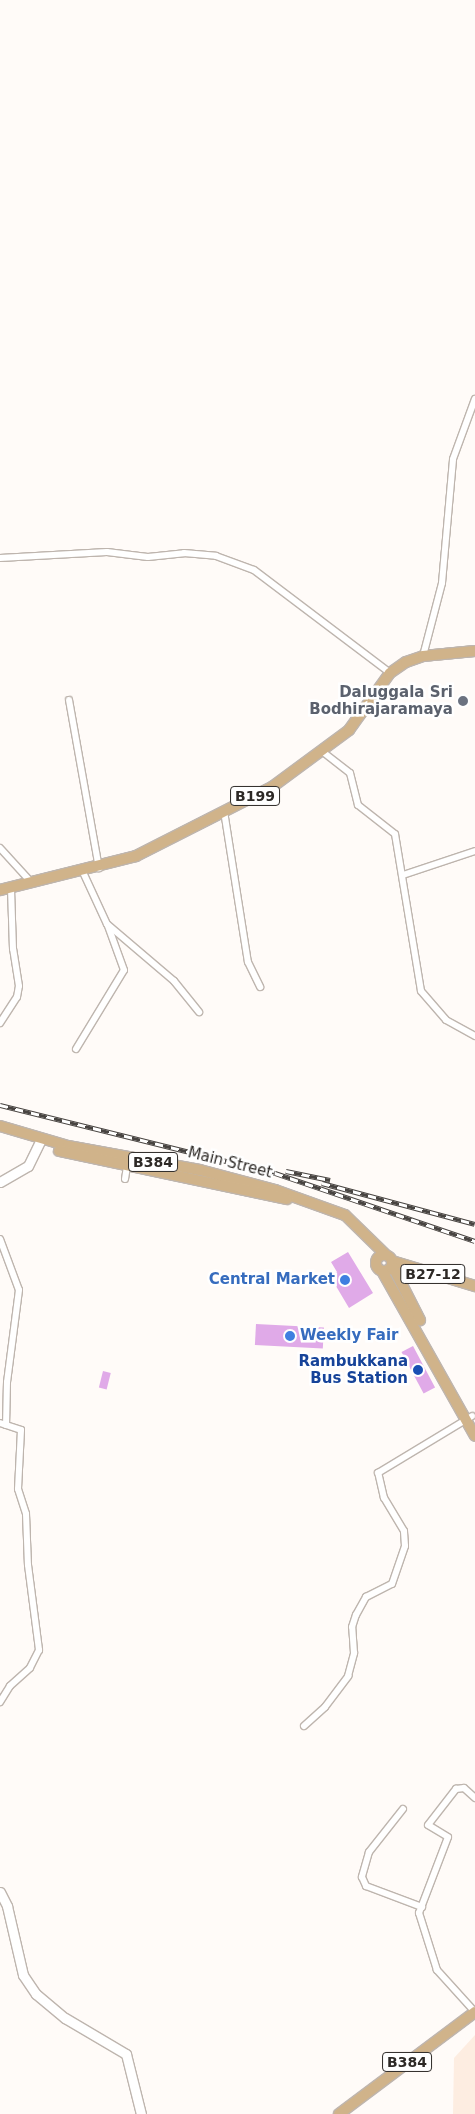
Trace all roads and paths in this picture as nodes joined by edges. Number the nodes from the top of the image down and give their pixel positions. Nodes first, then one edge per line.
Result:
1 (475, 399) edge
2 (0, 558) edge
3 (475, 651) edge
4 (423, 656) junction
5 (390, 673) junction
6 (69, 700) dead end
7 (323, 752) junction
8 (224, 811) junction
9 (0, 848) edge
10 (475, 851) edge
11 (99, 868) junction
12 (82, 870) junction
13 (403, 875) junction
14 (32, 883) junction
15 (11, 888) junction
16 (0, 890) edge
17 (107, 924) junction
18 (260, 986) dead end
19 (199, 1012) dead end
20 (0, 1023) edge
21 (475, 1036) edge
22 (76, 1049) dead end
23 (0, 1126) edge
24 (0, 1133) edge
25 (40, 1142) junction
26 (127, 1166) junction
27 (125, 1179) dead end
28 (0, 1182) edge
29 (305, 1201) junction
30 (366, 1235) junction
31 (0, 1239) edge
32 (390, 1260) junction
33 (375, 1261) junction
34 (382, 1271) junction
35 (475, 1286) edge
36 (469, 1415) edge
37 (3, 1424) edge
38 (475, 1436) edge
39 (0, 1702) edge
40 (304, 1726) dead end
41 (475, 1798) edge
42 (403, 1810) dead end
43 (0, 1892) edge
44 (422, 1907) junction
45 (475, 2012) edge
46 (140, 2114) edge
47 (339, 2114) edge

1 - 4 street
2 - 5 street
3 - 4 main road, B199
4 - 5 main road, B199
5 - 7 main road, B199
6 - 11 street
7 - 8 main road, B199
7 - 13 street
8 - 11 main road, B199
8 - 18 street
9 - 14 street
10 - 13 street
11 - 12 main road, B199
12 - 14 main road, B199
12 - 17 street
13 - 21 street
14 - 15 main road, B199
15 - 16 main road, B199
15 - 20 street
17 - 19 street
17 - 22 street
23 - 25 main road, Main Street / B384
24 - 25 main road, Main Street / B384
25 - 26 main road, Main Street / B384
25 - 28 street
25 - 29 main road, Main Street / B384
26 - 27 street
26 - 29 main road, Main Street / B384
29 - 30 main road, Main Street / B384
30 - 32 main road, Main Street / B384
30 - 33 main road, Main Street / B384
31 - 37 street
32 - 33 main road
32 - 34 main road
32 - 35 main road, B27-12
32 - 36 main road, Main Street / B384
33 - 34 main road, Main Street
34 - 36 main road, B384
36 - 38 main road, B384
36 - 40 street
37 - 39 street
41 - 44 street
42 - 44 street
43 - 46 street
44 - 45 street
45 - 47 main road, B384

